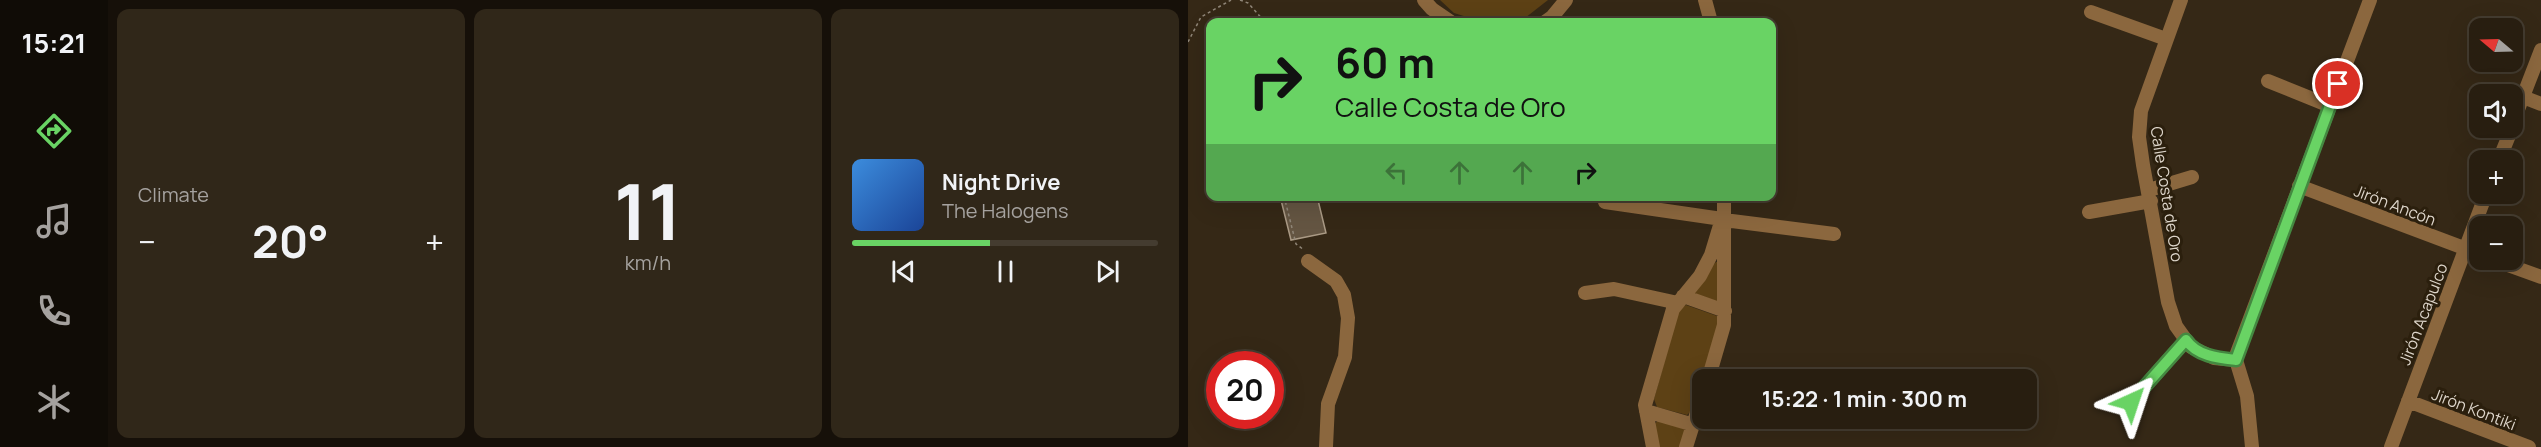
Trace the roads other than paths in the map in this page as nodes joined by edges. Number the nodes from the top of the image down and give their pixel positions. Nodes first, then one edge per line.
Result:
1 (1424, 0) edge
2 (1566, 0) edge
3 (1705, 0) edge
4 (2181, 0) edge
5 (2370, 0) edge
6 (2091, 12) dead end
7 (1446, 18) edge
8 (1551, 18) edge
9 (1710, 18) edge
10 (2166, 39) junction
11 (2541, 50) edge
12 (2268, 81) dead end
13 (2523, 97) joint
14 (2541, 104) edge
15 (2330, 106) junction
16 (2192, 177) dead end
17 (2299, 186) junction
18 (2150, 196) junction
19 (1724, 201) edge
20 (1605, 202) dead end
21 (2483, 204) edge
22 (2089, 212) dead end
23 (1723, 217) junction
24 (1834, 234) dead end
25 (2466, 249) junction
26 (2469, 250) edge
27 (1308, 261) road end
28 (2522, 270) edge
29 (2541, 277) edge
30 (1585, 293) dead end
31 (1680, 299) junction
32 (1725, 311) junction
33 (2186, 340) junction
34 (2236, 360) junction
35 (1711, 369) edge
36 (2408, 401) junction
37 (2131, 402) dead end
38 (1646, 411) junction
39 (1692, 424) edge
40 (1693, 429) edge
41 (1326, 447) edge
42 (1653, 447) edge
43 (1686, 447) edge
44 (2252, 447) edge
45 (2391, 447) edge
46 (2529, 447) edge

1 - 7 street
2 - 8 street
3 - 9 street
4 - 10 street, Calle Costa de Oro
5 - 15 street
6 - 10 street
10 - 18 street, Calle Costa de Oro
11 - 13 street
12 - 15 street
13 - 14 street
15 - 17 street
16 - 18 street
17 - 25 street, Jirón Ancón
17 - 34 street
18 - 22 street
18 - 33 street, Calle Costa de Oro
19 - 23 street
20 - 23 street
21 - 25 street, Jirón Acapulco
23 - 24 street
23 - 31 street
23 - 32 street
25 - 26 street, Jirón Ancón
25 - 36 street, Jirón Acapulco
27 - 41 street
28 - 29 street
30 - 31 street
31 - 32 street
31 - 38 street
32 - 35 street
33 - 34 street, Calle Costa de Oro
33 - 37 street
34 - 44 street
36 - 45 street, Jirón Acapulco
36 - 46 street, Jirón Kontiki
38 - 39 street
38 - 42 street
40 - 43 street

